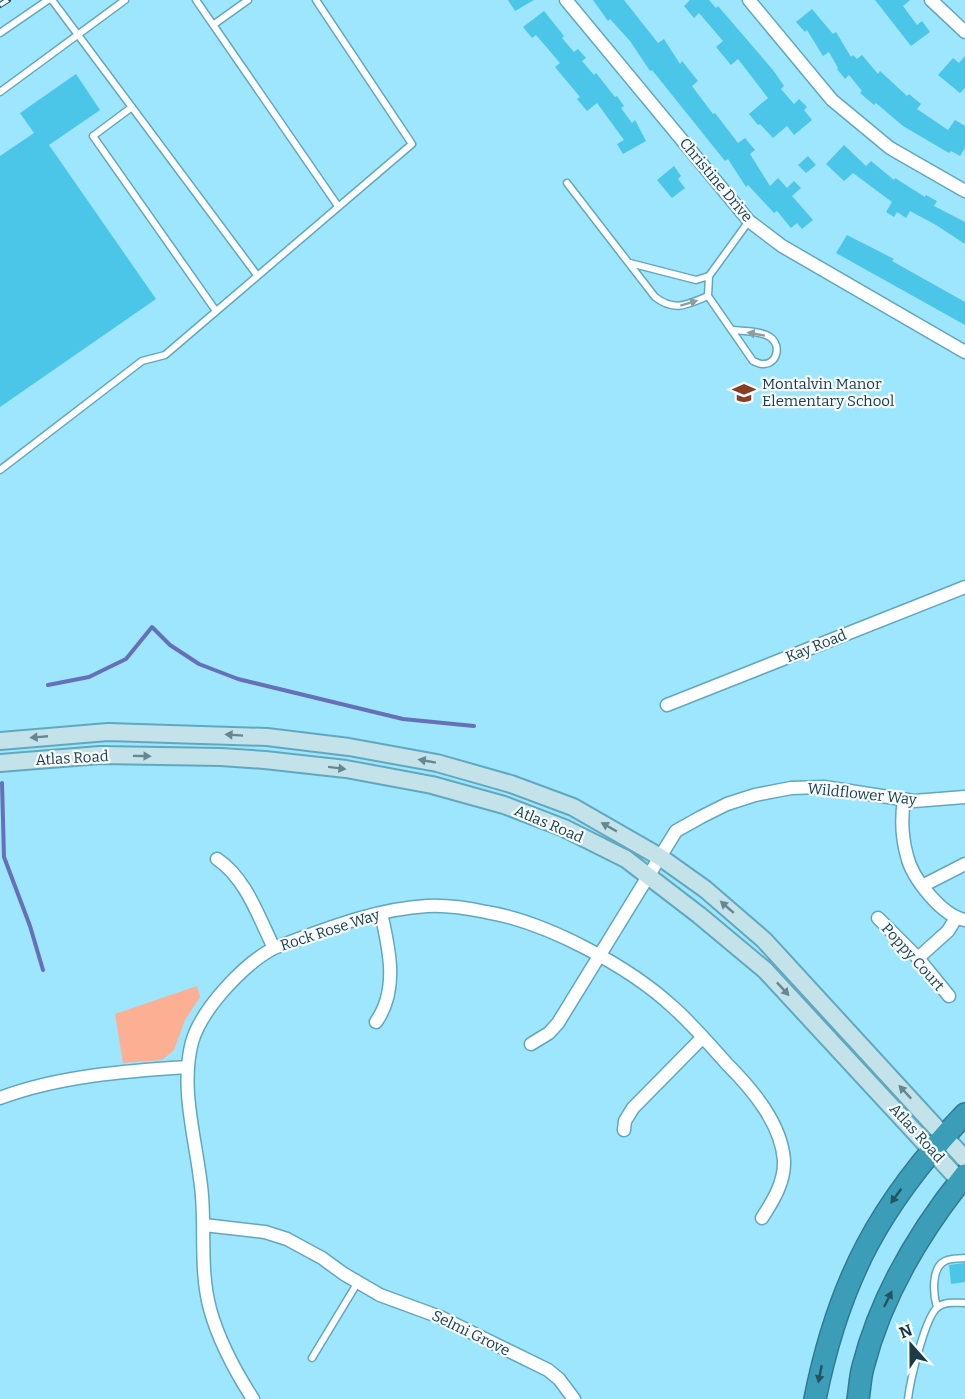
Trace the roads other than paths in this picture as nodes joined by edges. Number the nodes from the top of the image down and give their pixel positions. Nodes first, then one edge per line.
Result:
1 (50, 0) edge
2 (125, 0) edge
3 (196, 0) edge
4 (248, 0) edge
5 (316, 0) edge
6 (566, 0) edge
7 (749, 0) edge
8 (931, 0) edge
9 (213, 25) junction
10 (965, 32) edge
11 (0, 33) edge
12 (78, 36) junction
13 (0, 92) edge
14 (132, 107) junction
15 (567, 183) dead end
16 (965, 191) edge
17 (338, 206) junction
18 (749, 221) junction
19 (629, 263) junction
20 (258, 275) junction
21 (709, 276) junction
22 (708, 296) junction
23 (216, 311) junction
24 (733, 330) junction
25 (965, 352) edge
26 (0, 470) edge
27 (965, 587) edge
28 (667, 705) dead end
29 (0, 741) edge
30 (0, 763) edge
31 (965, 796) edge
32 (904, 800) junction
33 (660, 856) junction
34 (217, 859) dead end
35 (965, 864) edge
36 (648, 876) junction
37 (922, 886) junction
38 (381, 913) junction
39 (878, 918) dead end
40 (961, 919) edge
41 (274, 948) junction
42 (600, 956) junction
43 (918, 958) junction
44 (949, 996) dead end
45 (376, 1022) dead end
46 (703, 1037) junction
47 (531, 1044) dead end
48 (188, 1067) junction
49 (0, 1098) edge
50 (965, 1113) edge
51 (624, 1130) dead end
52 (938, 1142) junction
53 (965, 1159) edge
54 (963, 1181) edge
55 (762, 1218) dead end
56 (204, 1225) junction
57 (965, 1258) edge
58 (358, 1282) junction
59 (965, 1303) edge
60 (937, 1307) junction
61 (312, 1358) dead end
62 (253, 1399) edge
63 (574, 1399) edge
64 (815, 1399) edge
65 (858, 1399) edge
66 (908, 1399) edge

1 - 11 lane
1 - 12 lane
2 - 12 lane
3 - 9 lane
4 - 9 lane
5 - 17 lane
6 - 18 street, Christine Drive
7 - 16 street
8 - 10 street
9 - 17 lane
12 - 13 lane
12 - 14 lane
14 - 20 lane
14 - 23 lane
15 - 19 lane
17 - 20 lane
18 - 21 lane
18 - 25 street, Christine Drive
19 - 21 lane
19 -> 22 lane
20 - 23 lane
21 - 22 lane
22 - 24 lane
23 - 26 lane
24 -> 24 lane
27 - 28 street, Kay Road
33 -> 29 street, Atlas Road
30 -> 36 street, Atlas Road
31 - 32 street, Wildflower Way
32 - 33 street, Wildflower Way
32 - 37 street
33 - 36 street, Wildflower Way
52 -> 33 street, Atlas Road
34 - 41 street
35 - 37 street
36 - 42 street, Wildflower Way
36 -> 52 street, Atlas Road
37 - 40 street
38 - 41 street, Rock Rose Way
38 - 42 street, Rock Rose Way
38 - 45 street
39 - 43 street, Poppy Court
40 - 43 street
41 - 48 street, Rock Rose Way
42 - 46 street, Rock Rose Way
42 - 47 street, Wildflower Way
43 - 44 street, Poppy Court
46 - 51 street
46 - 55 street, Rock Rose Way
48 - 49 street
48 - 56 street, Rock Rose Way
50 - 52 highway
52 - 53 street, Atlas Road
52 - 54 street, Atlas Road
52 -> 64 highway
65 -> 54 highway
56 - 58 street, Selmi Grove
56 - 62 street, Rock Rose Way
57 - 60 lane
58 - 61 lane
58 - 63 street, Selmi Grove
59 - 60 lane
60 - 66 lane

